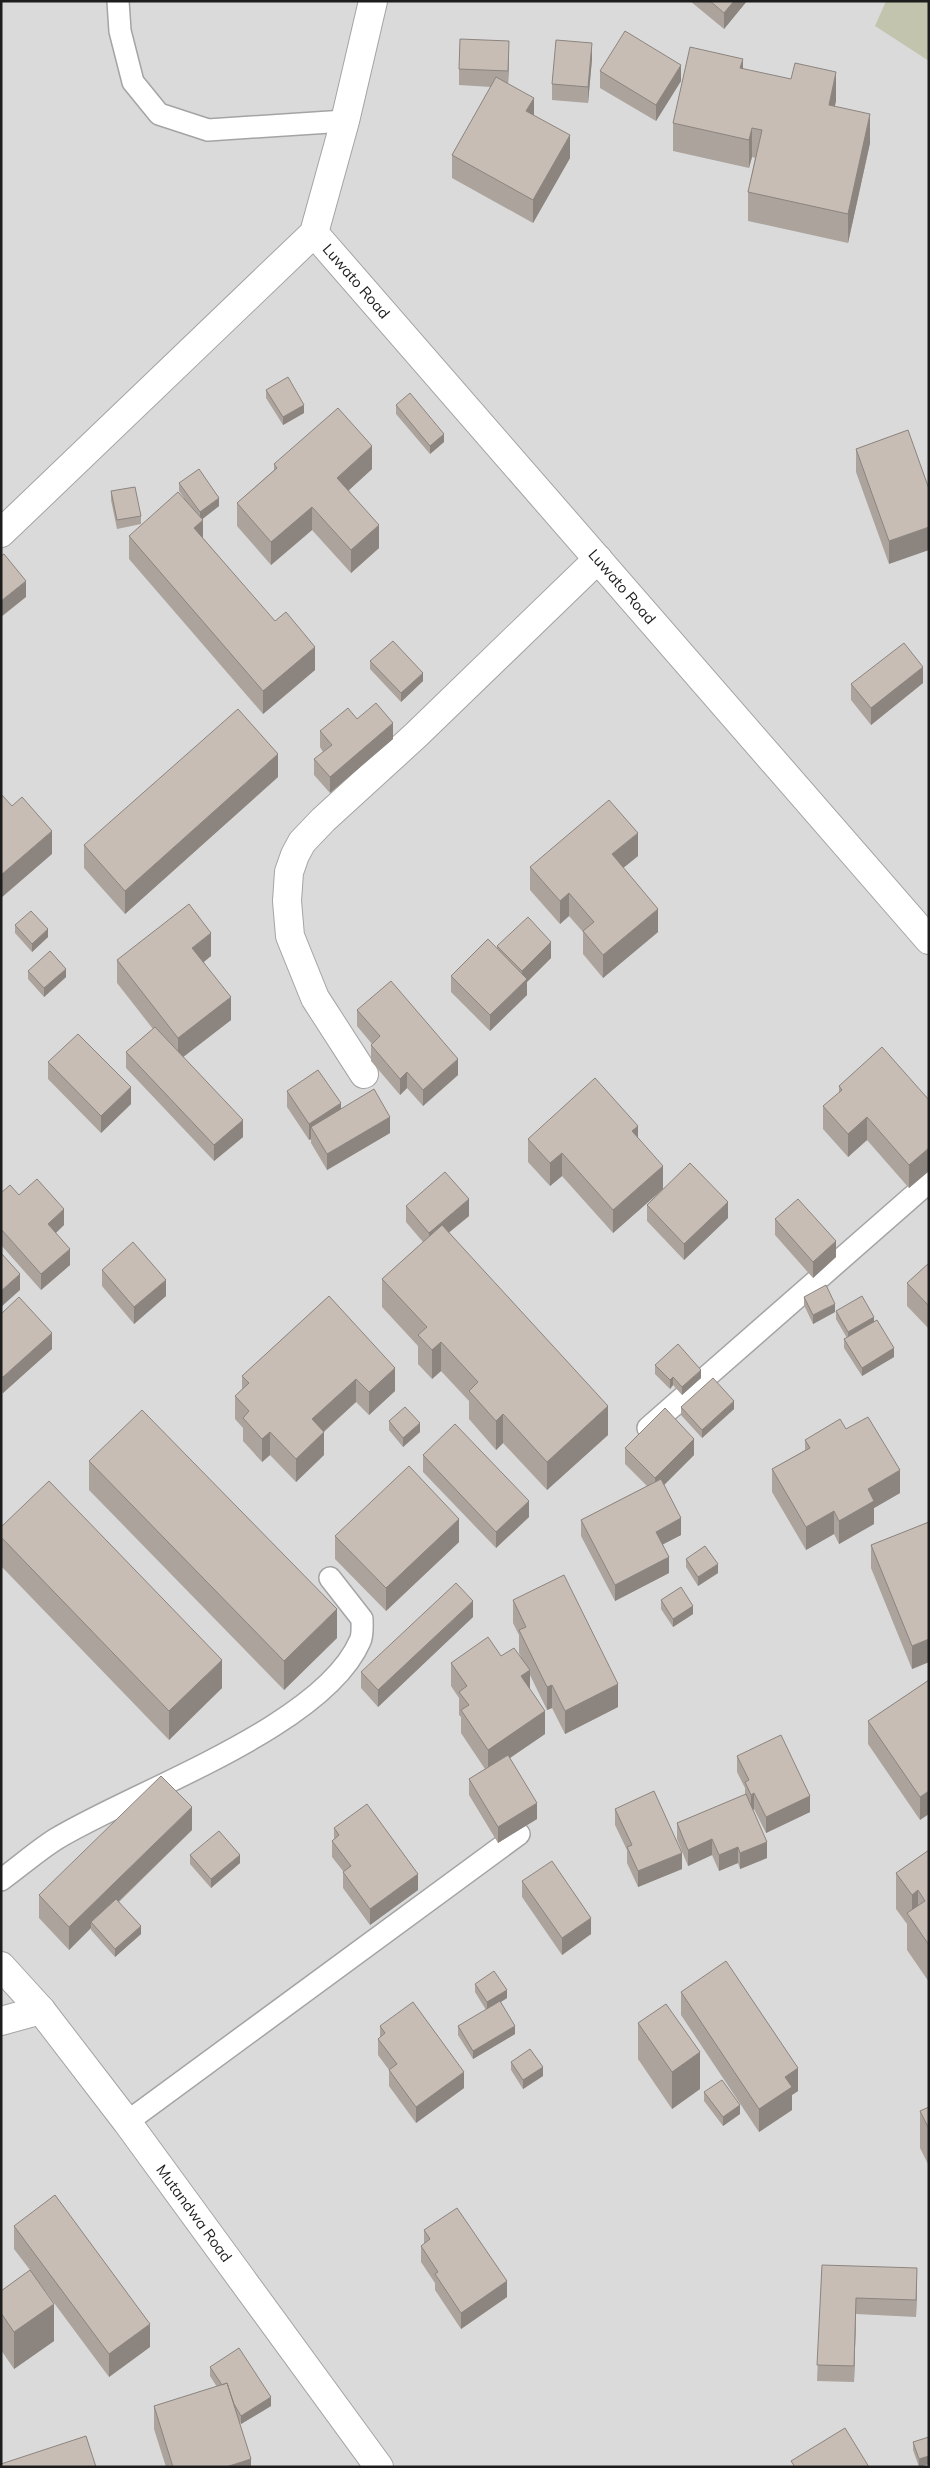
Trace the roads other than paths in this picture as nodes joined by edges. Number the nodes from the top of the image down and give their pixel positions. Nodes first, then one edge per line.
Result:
1 (118, 1) edge
2 (373, 1) edge
3 (345, 121) junction
4 (314, 233) junction
5 (1, 533) edge
6 (598, 559) junction
7 (929, 940) edge
8 (364, 1074) dead end
9 (929, 1182) edge
10 (648, 1428) edge
11 (330, 1578) dead end
12 (519, 1834) dead end
13 (1, 1880) edge
14 (1, 1966) edge
15 (42, 2010) junction
16 (1, 2021) edge
17 (127, 2122) junction
18 (380, 2467) edge

1 - 3 lane
2 - 3 street
3 - 4 street
4 - 5 street
4 - 6 street, Luwato Road
6 - 7 street, Luwato Road
6 - 8 street
9 - 10 lane
11 - 13 lane
12 - 17 lane
14 - 15 street, Mutandwa Road
15 - 16 street
15 - 17 street, Mutandwa Road
17 - 18 street, Mutandwa Road

